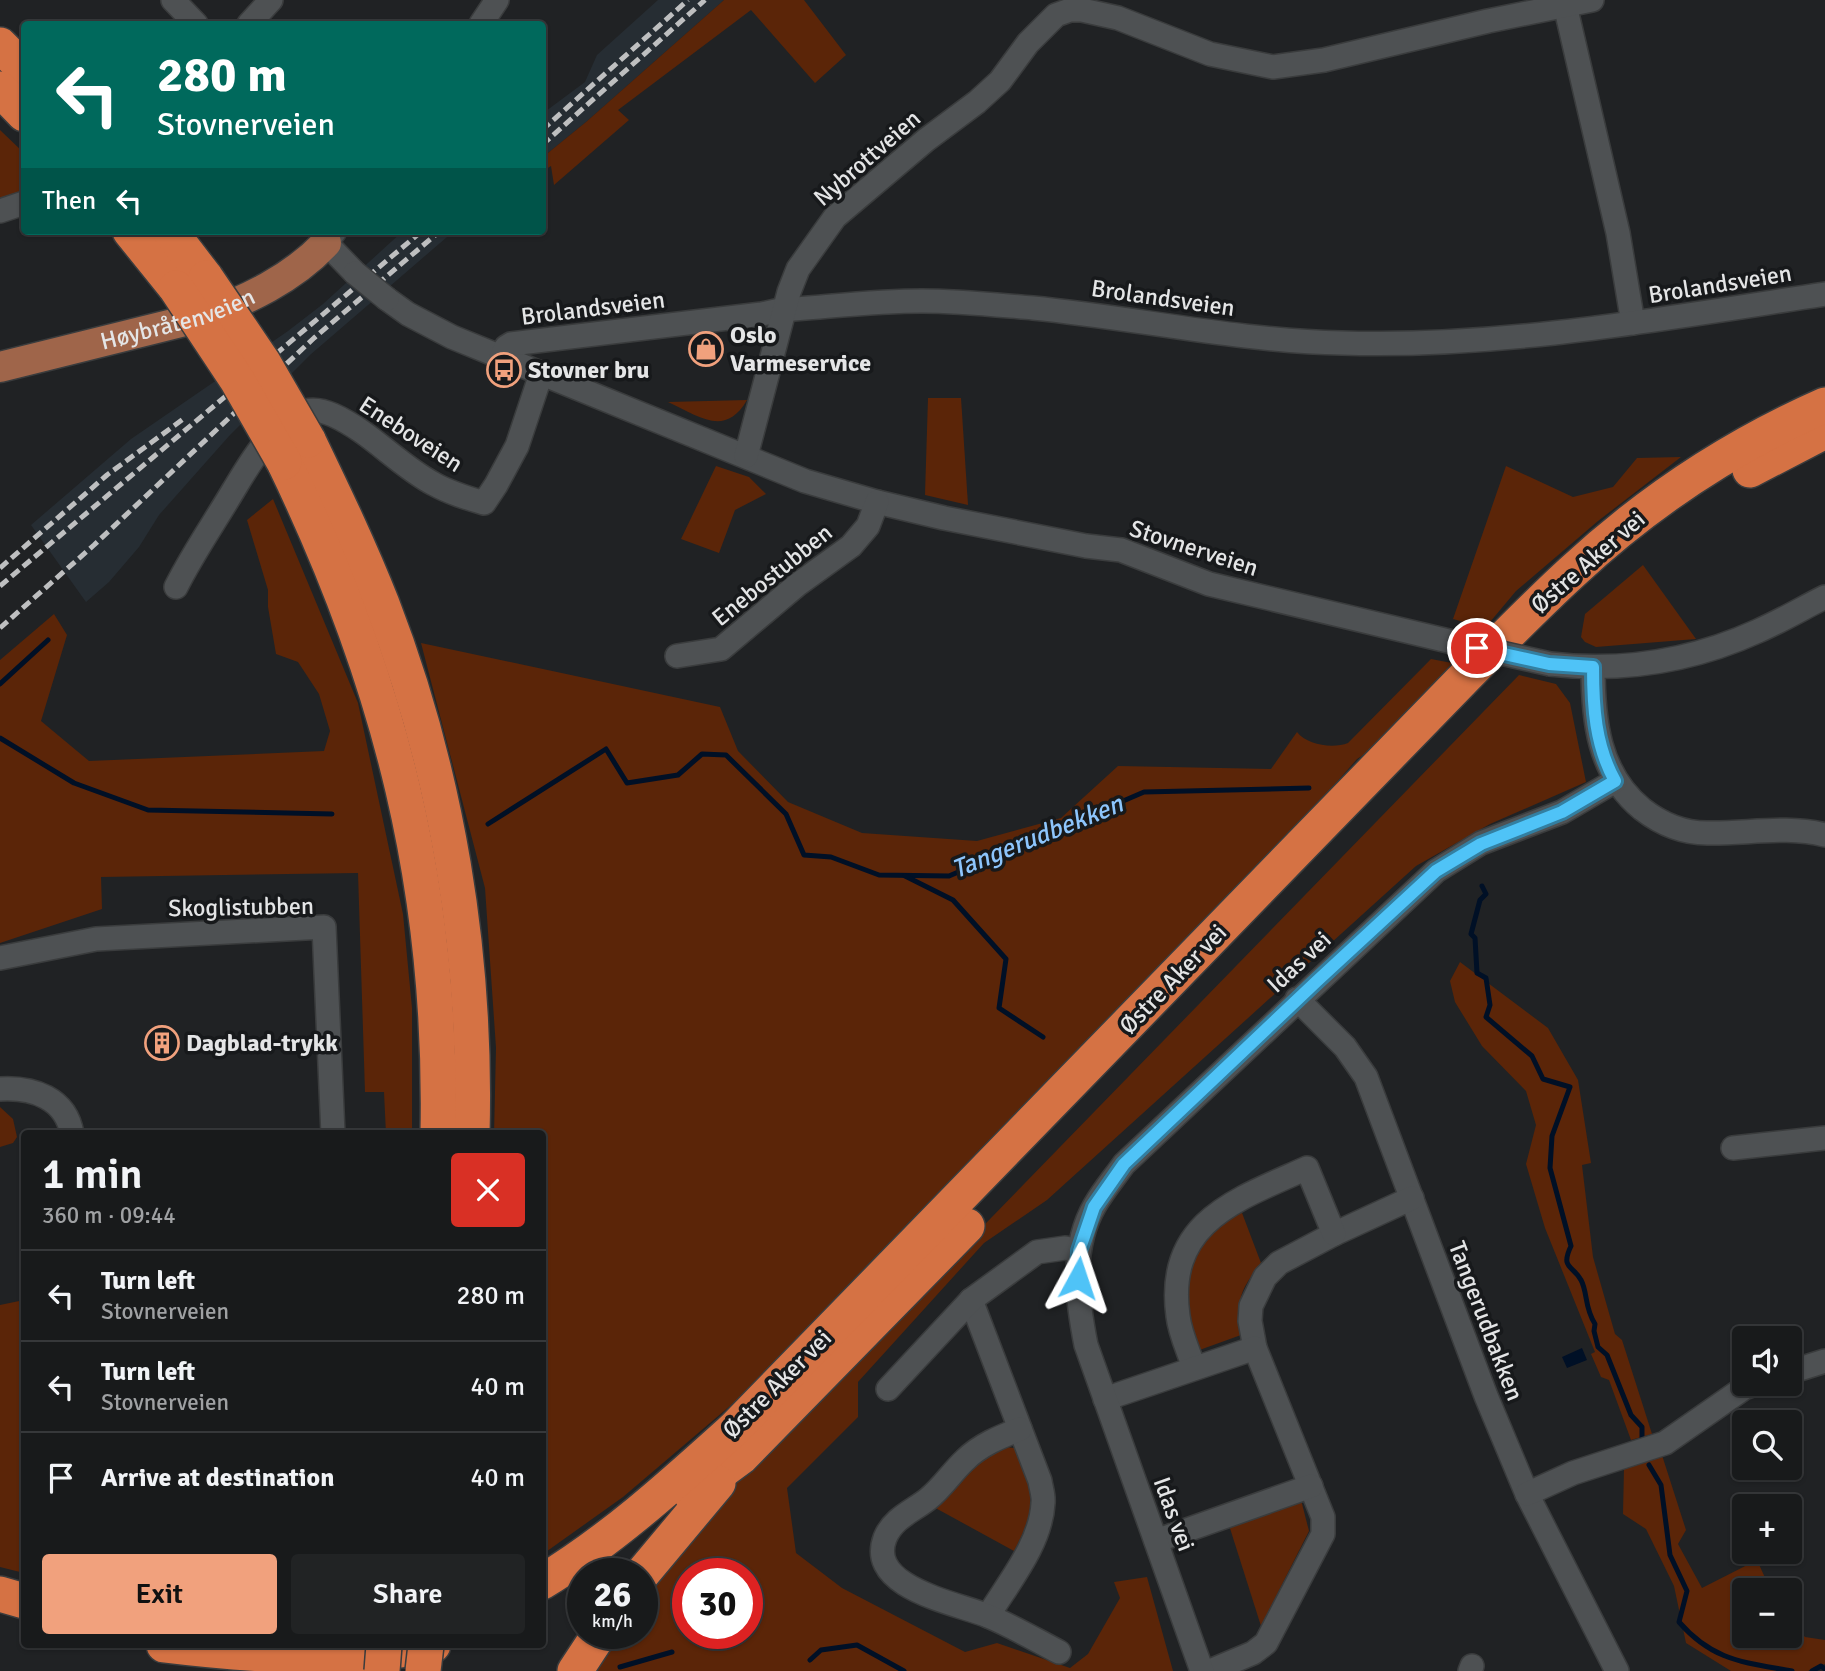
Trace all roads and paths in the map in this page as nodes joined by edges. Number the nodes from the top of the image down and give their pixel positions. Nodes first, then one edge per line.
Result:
1 (173, 0) edge
2 (271, 0) edge
3 (497, 0) edge
4 (1592, 0) edge
5 (1565, 5) junction
6 (193, 21) edge
7 (251, 21) edge
8 (483, 21) edge
9 (0, 45) edge
10 (21, 66) edge
11 (0, 89) edge
12 (21, 111) edge
13 (21, 204) edge
14 (0, 211) edge
15 (135, 235) edge
16 (172, 235) edge
17 (330, 237) edge
18 (191, 283) junction
19 (1825, 294) edge
20 (783, 310) junction
21 (1633, 323) junction
22 (501, 358) junction
23 (0, 367) edge
24 (541, 374) junction
25 (1825, 405) edge
26 (1825, 431) edge
27 (296, 451) junction
28 (746, 456) junction
29 (877, 502) junction
30 (176, 587) dead end
31 (1825, 597) edge
32 (677, 656) dead end
33 (1593, 667) junction
34 (1615, 781) junction
35 (1825, 835) edge
36 (0, 958) edge
37 (1297, 999) junction
38 (0, 1089) edge
39 (71, 1130) edge
40 (333, 1130) edge
41 (438, 1130) edge
42 (472, 1130) edge
43 (1825, 1138) edge
44 (1732, 1149) dead end
45 (1412, 1198) junction
46 (1334, 1234) junction
47 (1079, 1251) junction
48 (971, 1300) junction
49 (1255, 1348) junction
50 (1825, 1360) edge
51 (1194, 1368) junction
52 (1802, 1368) edge
53 (888, 1389) dead end
54 (1733, 1396) edge
55 (1105, 1399) junction
56 (1020, 1429) junction
57 (741, 1457) junction
58 (1311, 1486) junction
59 (1527, 1494) junction
60 (1156, 1541) junction
61 (617, 1558) edge
62 (656, 1558) edge
63 (546, 1580) edge
64 (567, 1591) edge
65 (0, 1594) edge
66 (21, 1600) edge
67 (546, 1604) edge
68 (0, 1613) edge
69 (988, 1616) junction
70 (21, 1618) edge
71 (188, 1648) edge
72 (384, 1648) edge
73 (417, 1648) edge
74 (426, 1648) edge
75 (589, 1649) edge
76 (1059, 1652) dead end
77 (382, 1671) edge
78 (423, 1671) edge
79 (575, 1671) edge
80 (1202, 1671) edge
81 (1210, 1671) edge
82 (1617, 1671) edge

1 - 6 street
2 - 7 street
3 - 8 street
4 - 5 street
5 - 20 street, Nybrottveien
5 - 21 street
9 - 10 highway
11 - 12 highway
13 - 14 street
15 - 18 highway
16 - 18 highway
17 - 22 street, Stovnerveien, bridge
17 - 23 main road, Høybråtenveien
18 - 27 highway, bridge
19 - 21 street, Brolandsveien
20 - 21 street, Brolandsveien
20 - 22 street, Brolandsveien
20 - 28 street, Nybrottveien
22 - 24 street, Stovnerveien
24 - 28 street, Stovnerveien
24 - 30 street, Eneboveien
25 - 63 highway, Østre Aker vei
26 - 57 highway, Østre Aker vei
27 - 41 highway
27 - 42 highway
28 - 29 street, Stovnerveien
29 - 32 street, Enebostubben
29 - 33 street, Stovnerveien, bridge
31 - 33 street, Stovnerveien
33 - 34 street
34 - 35 street
34 - 37 street, Idas vei
36 - 40 street, Skoglistubben
37 - 45 street, Tangerudbakken
37 - 47 street, Idas vei
38 - 39 street
43 - 44 street
45 - 46 street
45 - 59 street, Tangerudbakken
46 - 49 street
46 - 51 street
47 - 48 street
47 - 55 street, Idas vei
48 - 53 street
48 - 56 street
49 - 51 street
49 - 58 street
50 - 52 street
51 - 55 street
54 - 59 street
55 - 60 street, Idas vei
56 - 69 street
56 - 69 street
57 - 61 highway, Østre Aker vei
57 - 62 highway
58 - 60 street
58 - 81 street
59 - 82 street, Tangerudbakken
60 - 80 street, Idas vei
64 - 67 highway
65 - 66 highway
68 - 70 highway
69 - 76 street
71 - 73 highway
72 - 77 highway, bridge
74 - 78 highway, bridge
75 - 79 highway

